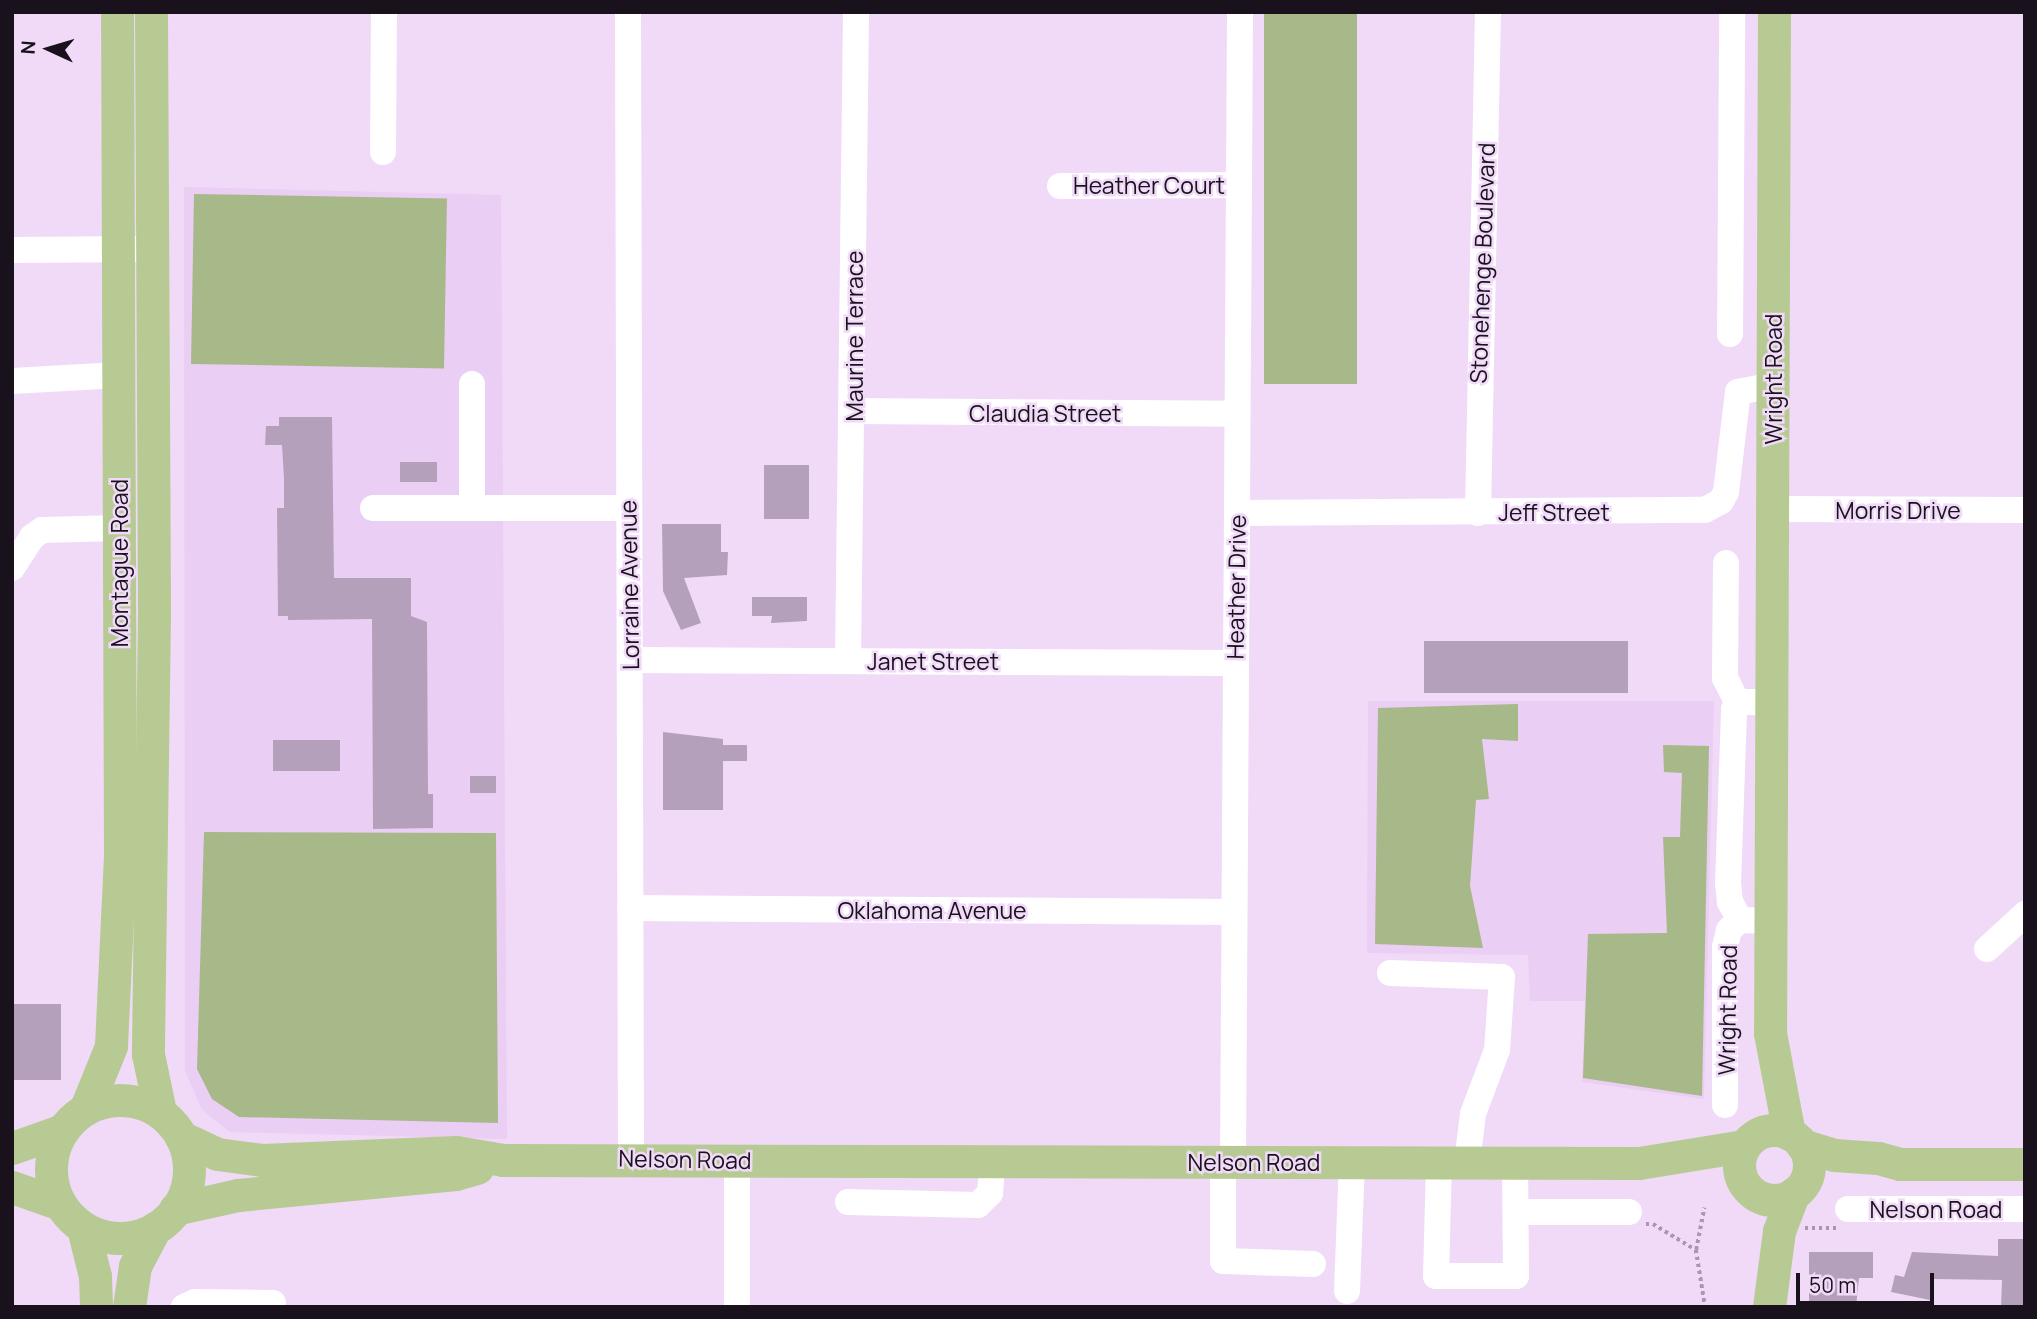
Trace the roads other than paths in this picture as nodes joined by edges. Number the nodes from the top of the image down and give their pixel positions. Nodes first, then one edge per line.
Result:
1 (117, 12) edge
2 (150, 12) edge
3 (384, 12) edge
4 (628, 12) edge
5 (856, 12) edge
6 (1240, 12) edge
7 (1488, 12) edge
8 (1732, 12) edge
9 (1774, 12) edge
10 (1731, 52) junction
11 (1774, 55) junction
12 (383, 152) dead end
13 (1238, 185) junction
14 (1060, 186) dead end
15 (117, 249) junction
16 (152, 249) junction
17 (12, 250) edge
18 (1730, 334) dead end
19 (119, 375) junction
20 (12, 381) edge
21 (472, 384) dead end
22 (1773, 384) junction
23 (853, 411) junction
24 (1237, 414) junction
25 (373, 508) dead end
26 (472, 508) junction
27 (628, 508) junction
28 (1772, 509) junction
29 (2025, 510) edge
30 (1237, 513) junction
31 (1478, 513) junction
32 (119, 528) junction
33 (1726, 563) dead end
34 (12, 568) edge
35 (631, 660) junction
36 (848, 660) junction
37 (1236, 663) junction
38 (1737, 702) junction
39 (1772, 702) junction
40 (630, 908) junction
41 (1234, 912) junction
42 (2025, 914) edge
43 (1755, 920) junction
44 (1987, 949) dead end
45 (1390, 973) dead end
46 (1770, 1033) junction
47 (1725, 1105) dead end
48 (160, 1112) junction
49 (74, 1119) junction
50 (181, 1137) junction
51 (1796, 1140) junction
52 (1750, 1141) junction
53 (12, 1148) edge
54 (631, 1157) junction
55 (737, 1159) junction
56 (503, 1160) junction
57 (993, 1161) junction
58 (1228, 1162) junction
59 (1352, 1162) junction
60 (1453, 1162) junction
61 (1516, 1163) junction
62 (1639, 1163) junction
63 (1900, 1164) junction
64 (2025, 1164) edge
65 (12, 1187) edge
66 (1748, 1189) junction
67 (1796, 1191) junction
68 (848, 1202) dead end
69 (60, 1204) junction
70 (1848, 1209) dead end
71 (2025, 1209) edge
72 (1516, 1212) junction
73 (1635, 1218) road end
74 (165, 1219) junction
75 (83, 1228) junction
76 (1312, 1265) dead end
77 (1347, 1291) dead end
78 (1769, 1296) edge
79 (274, 1303) dead end
80 (96, 1307) edge
81 (129, 1307) edge
82 (184, 1307) edge
83 (737, 1307) edge

1 - 15 main road, Montague Road
2 - 16 main road, Montague Road
3 - 12 street
4 - 27 street, Lorraine Avenue
5 - 23 street, Maurine Terrace
6 - 13 street, Heather Drive
7 - 31 street, Stonehenge Boulevard
8 - 10 street, Wright Road
9 - 11 main road, Wright Road
10 - 11 street
10 - 18 street, Wright Road
11 - 22 main road, Wright Road
13 - 14 street, Heather Court
13 - 24 street, Heather Drive
15 - 16 street
15 - 17 street
15 - 19 main road, Montague Road
16 - 48 main road, Montague Road
19 - 20 street
19 - 32 main road, Montague Road
21 - 26 street
22 - 28 main road, Wright Road
22 - 31 street, Jeff Street
23 - 24 street, Claudia Street
23 - 36 street, Maurine Terrace
24 - 30 street, Heather Drive
25 - 26 street
26 - 27 street
27 - 35 street, Lorraine Avenue
28 - 29 street, Morris Drive
28 - 39 main road, Wright Road
30 - 31 street, Jeff Street
30 - 37 street, Heather Drive
32 - 34 street
32 - 49 main road, Montague Road
33 - 38 street
35 - 36 street, Janet Street
35 - 40 street, Lorraine Avenue
36 - 37 street, Janet Street
37 - 41 street, Heather Drive
38 - 39 street
38 - 43 street, Wright Road
39 - 43 main road, Wright Road
40 - 41 street, Oklahoma Avenue
40 - 54 street, Lorraine Avenue
41 - 58 street, Heather Drive
42 - 44 street
43 - 46 main road, Wright Road
43 - 47 street, Wright Road
45 - 60 street
46 - 51 main road, Wright Road
46 - 52 main road, Wright Road
48 - 49 main road
48 - 50 main road
49 - 53 main road
49 - 69 main road
50 - 56 main road, Nelson Road
50 - 74 main road
51 - 52 main road
51 - 63 main road, Nelson Road
51 - 67 main road
52 - 62 main road, Nelson Road
52 - 66 main road
54 - 55 main road, Nelson Road
54 - 56 main road, Nelson Road
55 - 57 main road, Nelson Road
55 - 83 street
56 - 74 main road, Nelson Road
57 - 58 main road, Nelson Road
57 - 68 street
58 - 59 main road, Nelson Road
58 - 76 street, Heather Drive
59 - 60 main road, Nelson Road
59 - 77 street
60 - 61 main road, Nelson Road
60 - 72 street
61 - 62 main road, Nelson Road
61 - 72 street
62 - 66 main road, Nelson Road
63 - 64 main road, Nelson Road
63 - 67 main road, Nelson Road
65 - 69 main road
66 - 67 main road
66 - 78 main road
67 - 78 main road
69 - 75 main road
70 - 71 street, Nelson Road
72 - 73 street
74 - 75 main road
74 - 81 main road
75 - 80 main road
79 - 82 street

